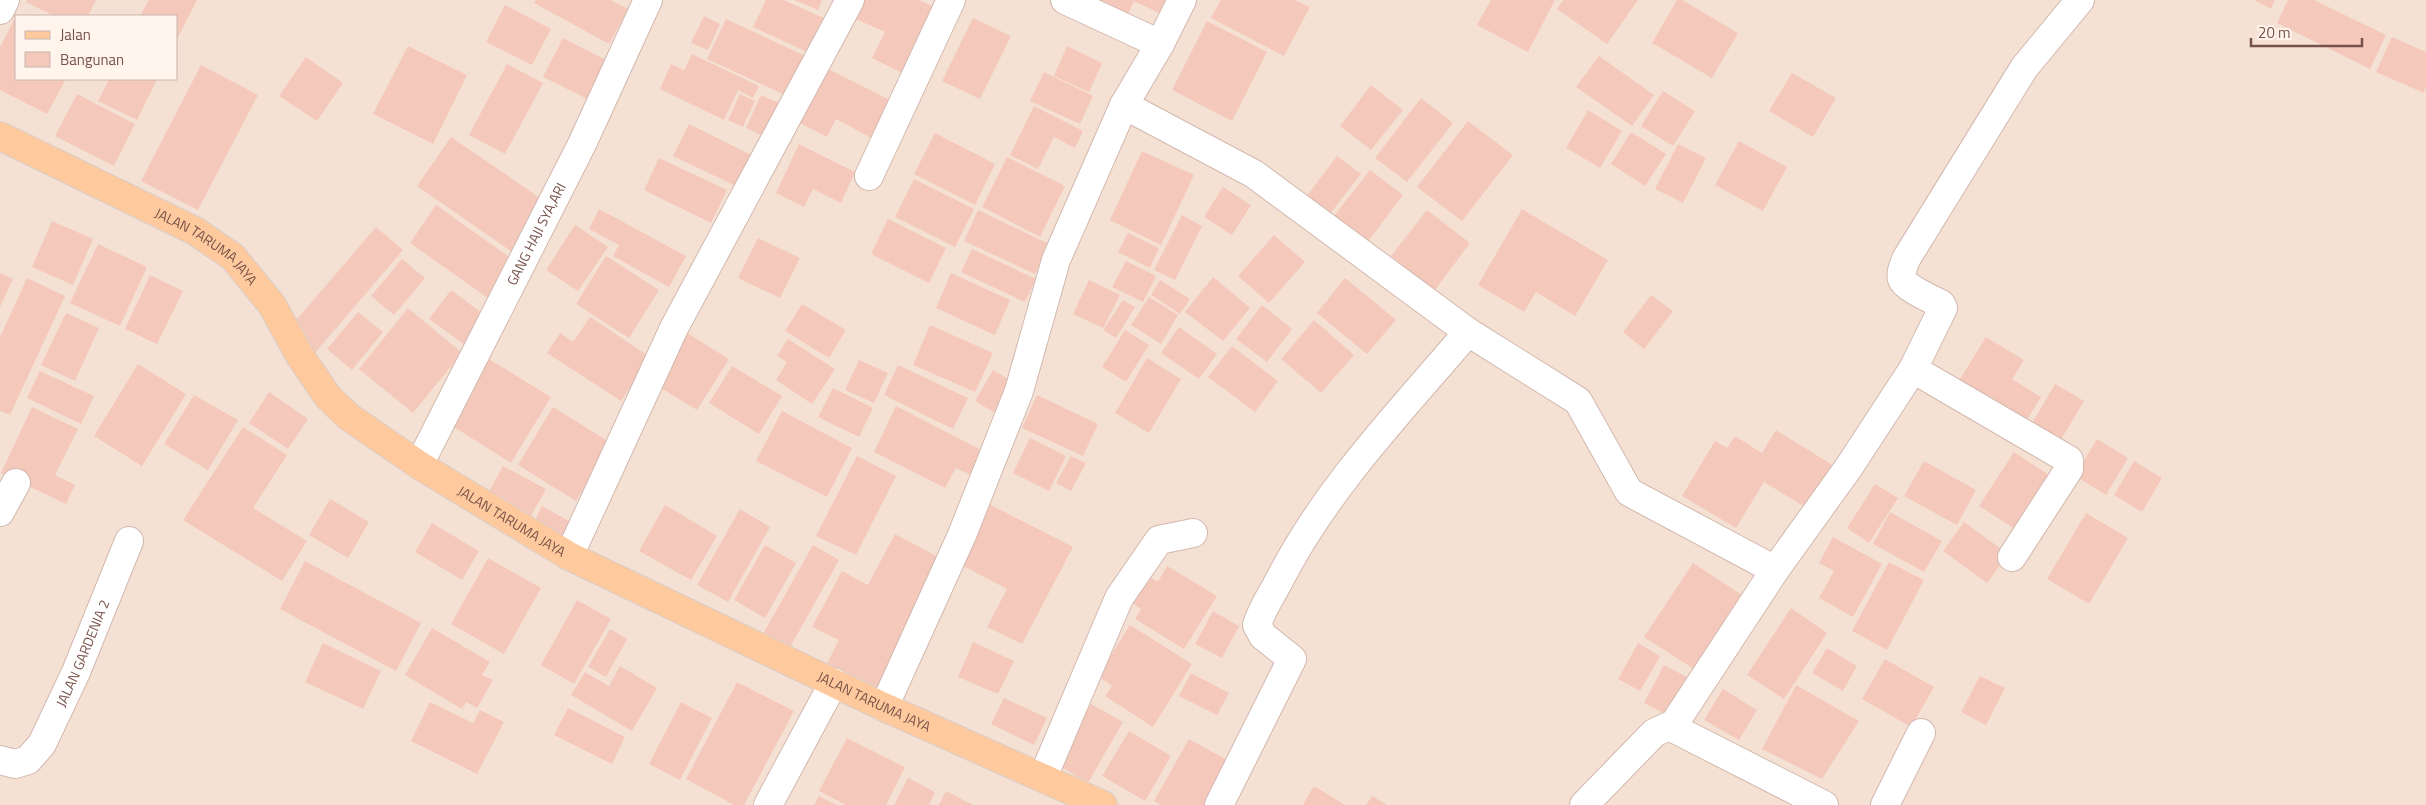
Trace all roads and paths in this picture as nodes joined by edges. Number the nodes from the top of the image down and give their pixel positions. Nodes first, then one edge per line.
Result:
1 (5, 0) edge
2 (648, 0) edge
3 (850, 0) edge
4 (951, 0) edge
5 (1065, 0) edge
6 (1182, 0) edge
7 (2080, 0) edge
8 (0, 10) edge
9 (1160, 44) junction
10 (1124, 105) junction
11 (0, 136) edge
12 (869, 176) dead end
13 (1468, 332) junction
14 (1913, 369) junction
15 (419, 465) junction
16 (16, 483) dead end
17 (0, 512) edge
18 (1193, 532) dead end
19 (130, 541) dead end
20 (570, 556) junction
21 (2012, 557) dead end
22 (1775, 570) junction
23 (834, 682) junction
24 (884, 707) junction
25 (1672, 727) junction
26 (1921, 733) dead end
27 (0, 760) edge
28 (1043, 777) junction
29 (768, 805) edge
30 (1102, 805) edge
31 (1219, 805) edge
32 (1584, 805) edge
33 (1824, 805) edge
34 (1885, 805) edge

1 - 8 street
2 - 15 street, GANG HAJI SYA,ARI
3 - 20 street
4 - 12 street
5 - 9 street
6 - 9 street
7 - 14 street
9 - 10 street
10 - 13 street
10 - 24 street
11 - 15 main road, JALAN TARUMA JAYA
13 - 22 street
13 - 31 street
14 - 21 street
14 - 22 street
15 - 20 main road, JALAN TARUMA JAYA
16 - 17 street
18 - 28 street
19 - 27 street, JALAN GARDENIA 2
20 - 23 main road, JALAN TARUMA JAYA
22 - 25 street
23 - 24 main road, JALAN TARUMA JAYA
23 - 29 street
24 - 28 main road, JALAN TARUMA JAYA
25 - 32 street
25 - 33 street
26 - 34 street
28 - 30 main road, JALAN TARUMA JAYA

